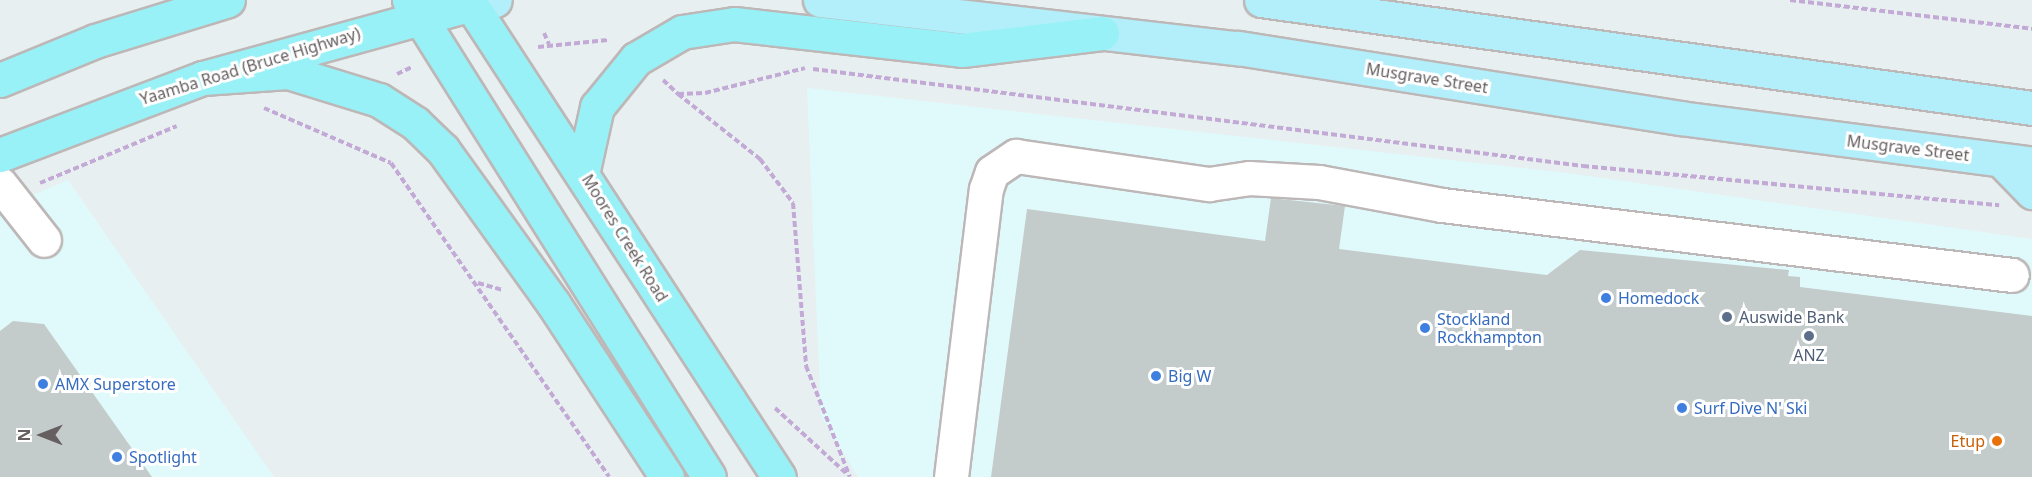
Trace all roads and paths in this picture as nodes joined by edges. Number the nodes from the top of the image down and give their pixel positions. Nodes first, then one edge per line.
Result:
1 (151, 0) edge
2 (228, 0) edge
3 (820, 0) edge
4 (1261, 0) edge
5 (1790, 0) edge
6 (478, 1) edge
7 (414, 7) edge
8 (2032, 29) edge
9 (544, 33) dead end
10 (1101, 33) junction
11 (613, 40) dead end
12 (95, 41) junction
13 (549, 44) junction
14 (535, 48) dead end
15 (203, 78) junction
16 (661, 78) dead end
17 (0, 80) edge
18 (678, 94) junction
19 (259, 106) dead end
20 (2032, 108) edge
21 (187, 121) dead end
22 (0, 155) edge
23 (2017, 162) edge
24 (583, 170) junction
25 (3, 190) edge
26 (2019, 198) edge
27 (44, 240) dead end
28 (2012, 275) dead end
29 (609, 477) edge
30 (667, 477) edge
31 (709, 477) edge
32 (779, 477) edge
33 (850, 477) edge
34 (951, 477) edge

1 - 12 highway
2 - 12 highway
3 - 10 main road, Musgrave Street
4 - 20 main road
5 - 8 path
6 - 7 highway, Yaamba Road (Bruce Highway)
6 - 24 highway, Moores Creek Road
7 - 15 highway, Yaamba Road (Bruce Highway)
7 - 31 highway
9 - 13 path
10 - 23 main road, Musgrave Street
10 - 24 highway
11 - 13 path
12 - 17 highway
13 - 14 path
15 - 22 highway, Yaamba Road (Bruce Highway)
15 - 30 highway
16 - 18 path
18 - 26 path
18 - 33 path
19 - 29 path
21 - 25 path
23 - 26 main road
24 - 32 highway, Moores Creek Road
25 - 27 lane
28 - 34 lane

